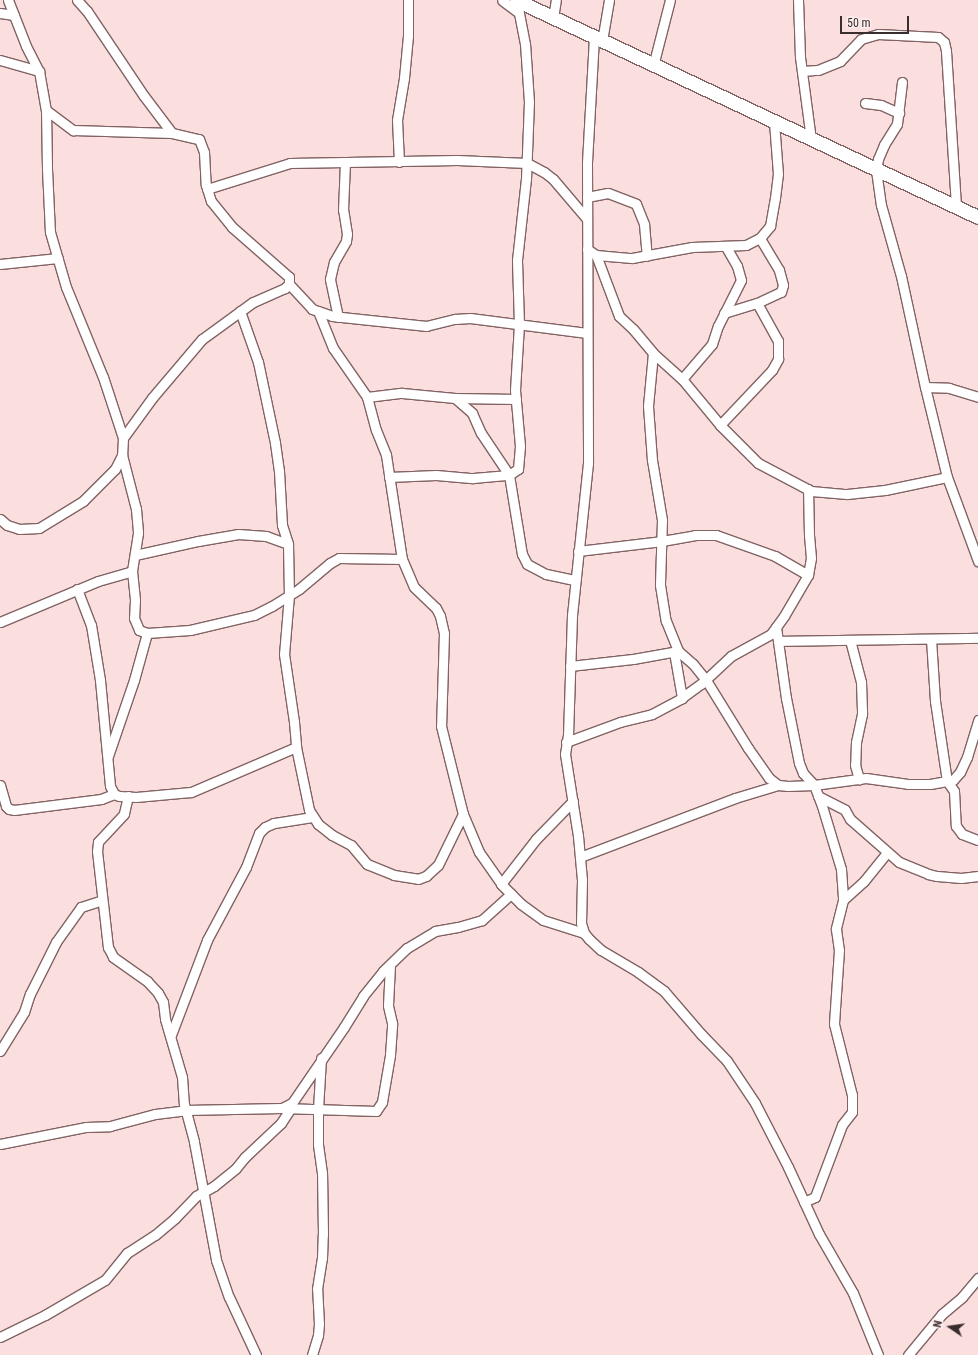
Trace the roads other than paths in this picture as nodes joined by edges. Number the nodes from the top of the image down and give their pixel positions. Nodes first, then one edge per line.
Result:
1 (8, 0) edge
2 (77, 0) edge
3 (408, 0) edge
4 (502, 0) edge
5 (516, 0) edge
6 (556, 0) edge
7 (609, 0) edge
8 (670, 0) edge
9 (798, 0) edge
10 (0, 13) edge
11 (14, 15) junction
12 (553, 18) junction
13 (598, 39) junction
14 (0, 60) edge
15 (653, 66) junction
16 (38, 71) junction
17 (802, 71) junction
18 (902, 82) dead end
19 (865, 103) dead end
20 (46, 110) junction
21 (899, 113) junction
22 (774, 122) junction
23 (172, 133) junction
24 (811, 139) junction
25 (345, 162) junction
26 (399, 162) junction
27 (527, 163) junction
28 (876, 170) junction
29 (207, 189) junction
30 (587, 197) junction
31 (956, 206) junction
32 (978, 217) edge
33 (587, 219) junction
34 (760, 238) junction
35 (726, 246) junction
36 (587, 249) junction
37 (596, 254) junction
38 (647, 256) junction
39 (58, 258) junction
40 (0, 264) edge
41 (290, 284) junction
42 (757, 303) junction
43 (240, 311) junction
44 (318, 311) junction
45 (724, 313) junction
46 (338, 317) junction
47 (519, 324) junction
48 (587, 333) junction
49 (653, 353) junction
50 (682, 379) junction
51 (925, 387) junction
52 (367, 397) junction
53 (978, 397) edge
54 (455, 398) junction
55 (516, 399) junction
56 (720, 425) junction
57 (123, 438) junction
58 (122, 455) junction
59 (509, 475) junction
60 (389, 477) junction
61 (948, 477) junction
62 (808, 489) junction
63 (0, 519) edge
64 (662, 541) junction
65 (288, 544) junction
66 (578, 551) junction
67 (135, 555) junction
68 (402, 559) junction
69 (978, 562) edge
70 (132, 571) junction
71 (808, 576) junction
72 (575, 580) junction
73 (77, 589) junction
74 (289, 596) junction
75 (0, 622) edge
76 (776, 627) junction
77 (147, 633) junction
78 (978, 638) edge
79 (931, 639) junction
80 (850, 640) junction
81 (778, 641) junction
82 (676, 651) junction
83 (570, 666) junction
84 (706, 680) junction
85 (682, 698) junction
86 (978, 720) edge
87 (566, 742) junction
88 (296, 747) junction
89 (107, 760) junction
90 (859, 779) junction
91 (947, 781) junction
92 (778, 784) junction
93 (0, 785) edge
94 (814, 785) junction
95 (114, 794) junction
96 (128, 796) junction
97 (818, 796) junction
98 (573, 801) junction
99 (463, 814) junction
100 (313, 817) junction
101 (978, 840) edge
102 (887, 853) junction
103 (580, 857) junction
104 (978, 876) edge
105 (501, 884) junction
106 (511, 894) junction
107 (102, 900) junction
108 (843, 900) junction
109 (584, 933) junction
110 (390, 965) junction
111 (171, 1036) junction
112 (0, 1050) edge
113 (322, 1058) junction
114 (285, 1109) junction
115 (186, 1110) junction
116 (318, 1110) junction
117 (0, 1144) edge
118 (202, 1193) junction
119 (804, 1202) junction
120 (978, 1278) edge
121 (0, 1337) edge
122 (256, 1355) edge
123 (312, 1355) edge
124 (878, 1355) edge
125 (908, 1355) edge

1 - 11 street
2 - 23 street
3 - 26 street
4 - 27 street
5 - 12 street
6 - 12 street
7 - 13 street
8 - 15 street
9 - 17 street
10 - 11 street
11 - 16 street
12 - 13 street
13 - 15 street
13 - 30 street
14 - 16 street
15 - 22 street
16 - 20 street
17 - 24 street
17 - 31 street
18 - 21 street
19 - 21 street
20 - 23 street
20 - 39 street
21 - 28 street
22 - 24 street
22 - 34 street
23 - 29 street
24 - 28 street
25 - 26 street
25 - 29 street
25 - 46 street
26 - 27 street
27 - 33 street
27 - 47 street
28 - 31 street
28 - 51 street
29 - 41 street
30 - 33 street
30 - 38 street
31 - 32 street
33 - 36 street
34 - 35 street
34 - 42 street
35 - 38 street
35 - 45 street
36 - 37 street
36 - 48 street
37 - 38 street
37 - 49 street
39 - 40 street
39 - 57 street
41 - 43 street
41 - 44 street
42 - 45 street
42 - 56 street
43 - 57 street
43 - 65 street
44 - 46 street
44 - 52 street
45 - 50 street
46 - 47 street
47 - 48 street
47 - 55 street
48 - 66 street
49 - 50 street
49 - 64 street
50 - 56 street
51 - 53 street
51 - 61 street
52 - 54 street
52 - 60 street
54 - 55 street
54 - 59 street
55 - 59 street
56 - 62 street
57 - 58 street
58 - 63 street
58 - 67 street
59 - 60 street
59 - 72 street
60 - 68 street
61 - 62 street
61 - 69 street
62 - 71 street
64 - 66 street
64 - 71 street
64 - 82 street
65 - 67 street
65 - 74 street
66 - 72 street
67 - 70 street
68 - 74 street
68 - 99 street
70 - 73 street
70 - 77 street
71 - 76 street
72 - 83 street
73 - 75 street
73 - 89 street
74 - 77 street
74 - 88 street
76 - 81 street
76 - 84 street
77 - 89 street
78 - 79 street
79 - 80 street
79 - 91 street
80 - 81 street
80 - 90 street
81 - 94 street
82 - 83 street
82 - 84 street
82 - 85 street
83 - 87 street
84 - 85 street
84 - 92 street
85 - 87 street
86 - 91 street
87 - 98 street
88 - 96 street
88 - 100 street
89 - 95 street
90 - 91 street
90 - 94 street
91 - 101 street
92 - 94 street
92 - 103 street
93 - 95 street
94 - 97 street
95 - 96 street
96 - 107 street
97 - 102 street
97 - 108 street
98 - 103 street
98 - 105 street
99 - 100 street
99 - 105 street
100 - 111 street
102 - 104 street
102 - 108 street
103 - 109 street
105 - 106 street
106 - 109 street
106 - 110 street
107 - 111 street
107 - 112 street
108 - 119 street
109 - 119 street
110 - 113 street
110 - 116 street
111 - 115 street
113 - 114 street
113 - 116 street
114 - 115 street
114 - 116 street
114 - 118 street
115 - 117 street
115 - 118 street
116 - 123 street
118 - 121 street
118 - 122 street
119 - 124 street
120 - 125 street

